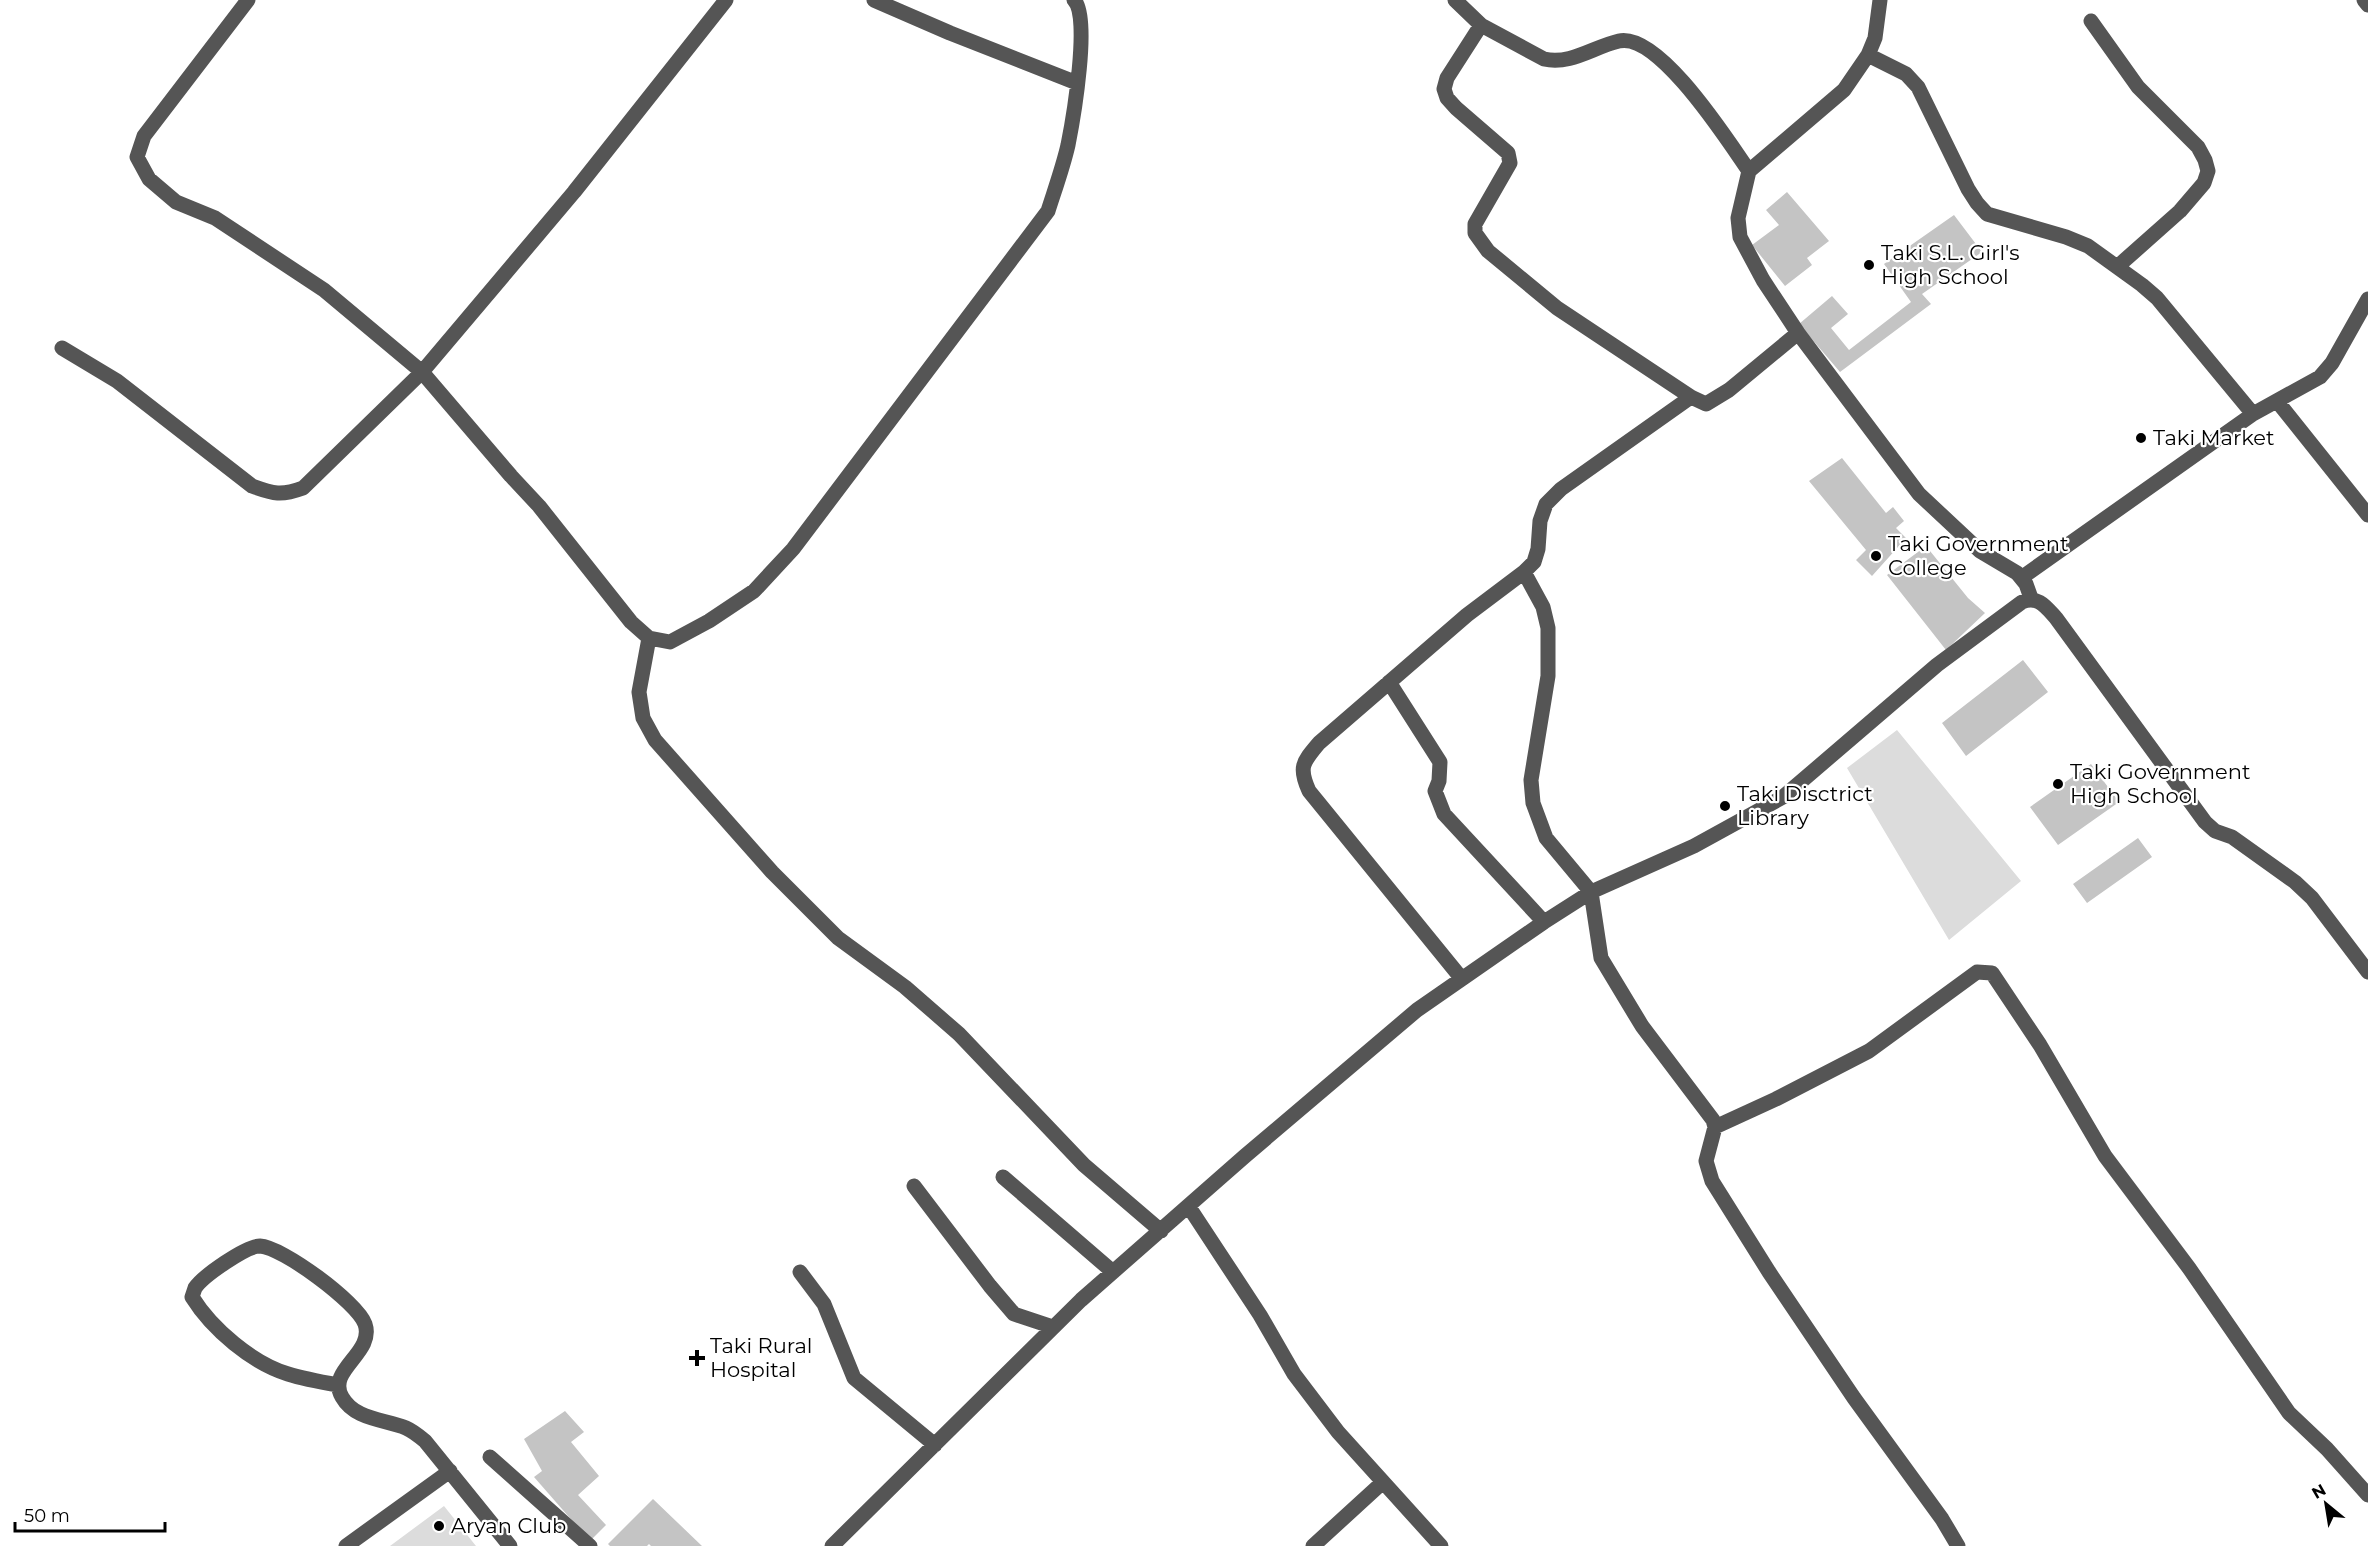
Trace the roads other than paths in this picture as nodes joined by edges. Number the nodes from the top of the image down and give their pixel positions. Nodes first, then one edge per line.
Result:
1 (248, 0) edge
2 (726, 0) edge
3 (873, 0) edge
4 (1074, 0) edge
5 (1455, 0) edge
6 (1880, 0) edge
7 (2364, 0) edge
8 (2368, 5) edge
9 (2091, 21) dead end
10 (1481, 26) junction
11 (1868, 55) junction
12 (1077, 83) junction
13 (1749, 171) junction
14 (2117, 267) junction
15 (2368, 298) edge
16 (1798, 333) junction
17 (62, 348) dead end
18 (422, 372) junction
19 (1691, 397) junction
20 (2277, 401) junction
21 (2253, 414) junction
22 (2368, 515) edge
23 (1524, 572) junction
24 (2021, 578) junction
25 (2031, 598) junction
26 (649, 638) junction
27 (1389, 682) junction
28 (1591, 892) junction
29 (1544, 922) junction
30 (2368, 972) edge
31 (1462, 979) junction
32 (1715, 1126) junction
33 (1003, 1177) dead end
34 (914, 1186) dead end
35 (1189, 1207) junction
36 (1161, 1231) junction
37 (800, 1272) dead end
38 (1113, 1272) junction
39 (1053, 1327) junction
40 (338, 1385) junction
41 (935, 1445) junction
42 (490, 1456) dead end
43 (450, 1472) junction
44 (1383, 1482) junction
45 (2368, 1495) edge
46 (346, 1546) edge
47 (510, 1546) edge
48 (590, 1546) edge
49 (832, 1546) edge
50 (1313, 1546) edge
51 (1441, 1546) edge
52 (1958, 1546) edge

1 - 18 street
2 - 18 street
3 - 12 street
4 - 12 street
5 - 10 street
6 - 11 street
7 - 8 street
9 - 14 street
10 - 13 street
10 - 19 street
11 - 13 street
11 - 14 street
12 - 26 street
13 - 16 street
14 - 21 street
15 - 20 street
16 - 19 street
16 - 24 street
17 - 18 street
18 - 26 street
19 - 23 street
20 - 21 street
20 - 22 street
21 - 24 street
23 - 27 street
23 - 28 street
24 - 25 street
25 - 28 street
25 - 30 street
26 - 36 street
27 - 29 street
27 - 31 street
28 - 29 street
28 - 32 street
29 - 31 street
31 - 35 street
32 - 45 street
32 - 52 street
33 - 38 street
34 - 39 street
35 - 36 street
35 - 44 street
36 - 38 street
37 - 41 street
38 - 39 street
39 - 41 street
40 - 40 street
40 - 43 street
41 - 49 street
42 - 48 street
43 - 46 street
43 - 47 street
44 - 50 street
44 - 51 street

